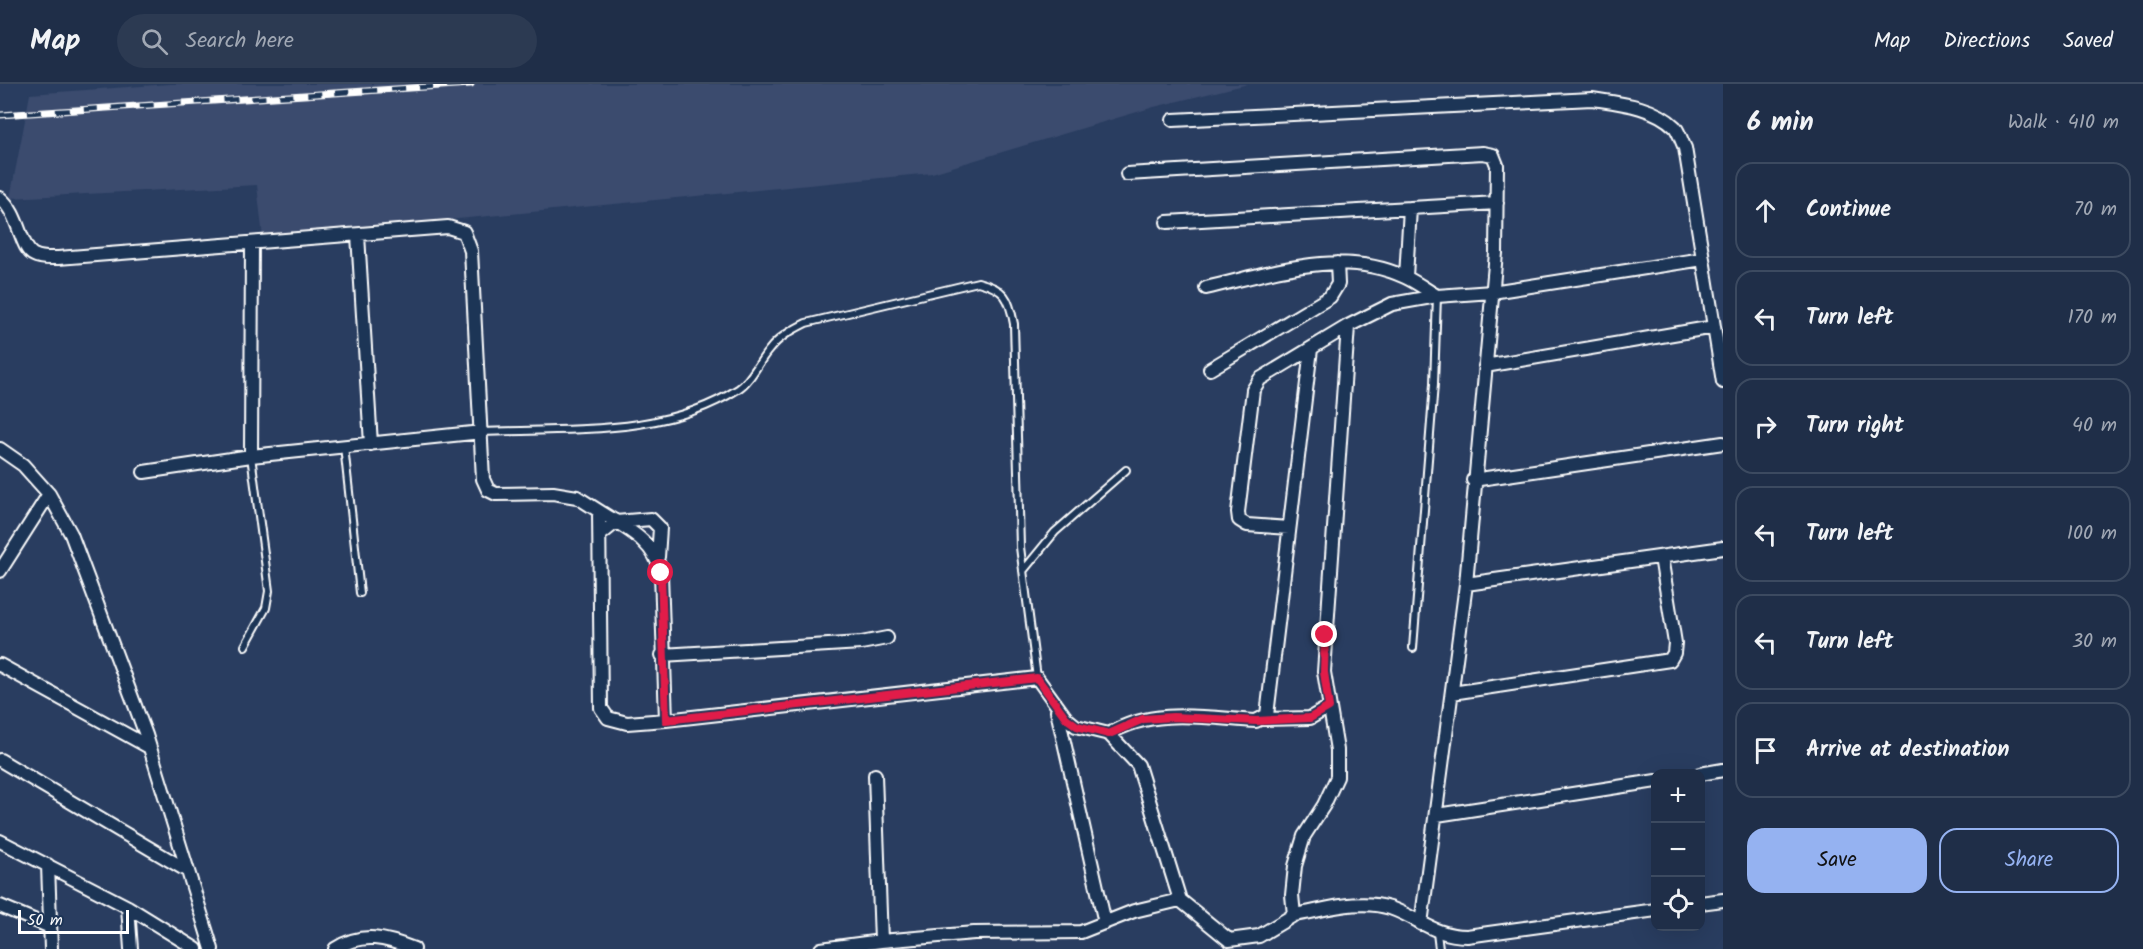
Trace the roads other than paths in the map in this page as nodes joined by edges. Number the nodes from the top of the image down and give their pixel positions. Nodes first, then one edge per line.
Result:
1 (1173, 120) dead end
2 (1128, 174) dead end
3 (0, 198) edge
4 (1497, 202) junction
5 (1410, 208) junction
6 (1167, 222) dead end
7 (358, 235) junction
8 (252, 245) junction
9 (1703, 259) junction
10 (1337, 263) junction
11 (1406, 277) junction
12 (1206, 288) dead end
13 (1492, 292) junction
14 (1437, 296) junction
15 (1348, 326) junction
16 (1714, 327) junction
17 (1311, 349) junction
18 (1485, 366) junction
19 (1210, 369) dead end
20 (1723, 382) edge
21 (482, 432) junction
22 (1723, 443) edge
23 (371, 444) junction
24 (344, 446) junction
25 (0, 449) edge
26 (251, 456) junction
27 (1126, 470) dead end
28 (144, 472) dead end
29 (1473, 480) junction
30 (49, 494) junction
31 (599, 511) junction
32 (616, 522) junction
33 (1289, 528) junction
34 (600, 535) junction
35 (1723, 548) edge
36 (658, 557) junction
37 (1661, 558) junction
38 (0, 571) edge
39 (1023, 571) junction
40 (1466, 584) junction
41 (360, 593) dead end
42 (887, 638) dead end
43 (245, 646) dead end
44 (1413, 648) dead end
45 (662, 655) junction
46 (0, 665) edge
47 (1037, 678) junction
48 (1452, 693) junction
49 (1329, 707) junction
50 (1057, 709) junction
51 (1263, 719) junction
52 (666, 720) junction
53 (1109, 734) junction
54 (149, 747) junction
55 (0, 760) edge
56 (1723, 770) edge
57 (1705, 773) edge
58 (876, 775) dead end
59 (1651, 782) edge
60 (1437, 815) junction
61 (0, 841) edge
62 (48, 865) junction
63 (188, 871) junction
64 (1180, 900) junction
65 (1723, 900) edge
66 (1705, 902) edge
67 (0, 906) edge
68 (128, 907) junction
69 (1651, 911) edge
70 (1294, 915) junction
71 (1105, 923) junction
72 (1422, 924) junction
73 (48, 926) junction
74 (1437, 933) junction
75 (881, 941) junction
76 (1226, 945) edge
77 (51, 949) edge
78 (131, 949) edge
79 (196, 949) edge
80 (212, 949) edge
81 (335, 949) edge
82 (414, 949) edge
83 (821, 949) edge
84 (828, 949) edge
85 (1439, 949) edge

1 - 9 street
2 - 4 street
3 - 8 street
4 - 5 street
4 - 13 street
5 - 6 street
5 - 11 street
7 - 8 street
7 - 21 street
7 - 23 street
8 - 26 street
9 - 13 street
9 - 16 street
10 - 11 street
10 - 12 street
10 - 19 street
11 - 14 street
13 - 14 street
13 - 18 street
14 - 15 street
14 - 44 lane
15 - 17 street
15 - 49 street
16 - 18 street
16 - 20 street
17 - 33 street
17 - 33 street
18 - 29 street
21 - 23 street
21 - 31 street
21 - 39 lane
22 - 29 street
23 - 24 street
24 - 26 street
24 - 41 lane
25 - 30 street
26 - 28 street
26 - 43 lane
27 - 39 lane
29 - 40 street
30 - 38 street
30 - 54 street
31 - 32 street
31 - 34 street
32 - 34 street
32 - 36 street
32 - 36 street
33 - 51 street
34 - 52 street
35 - 37 street
36 - 45 street
37 - 40 street
37 - 48 street
39 - 47 lane
40 - 48 street
42 - 45 street
45 - 52 street
46 - 54 street
47 - 50 street
47 - 52 street
48 - 60 street
49 - 51 street
49 - 70 street
50 - 53 street
50 - 71 street
51 - 53 street
53 - 64 street
54 - 63 street
55 - 63 street
56 - 57 street
58 - 75 street
59 - 60 street
60 - 72 street
61 - 62 street
62 - 68 street
62 - 73 street
63 - 80 street
64 - 71 street
64 - 76 street
65 - 66 street
67 - 73 street
68 - 78 street
68 - 79 street
69 - 74 street
70 - 72 street
70 - 76 street
71 - 75 street
72 - 74 street
73 - 77 street
74 - 85 lane
75 - 84 street
81 - 82 street
83 - 84 street

